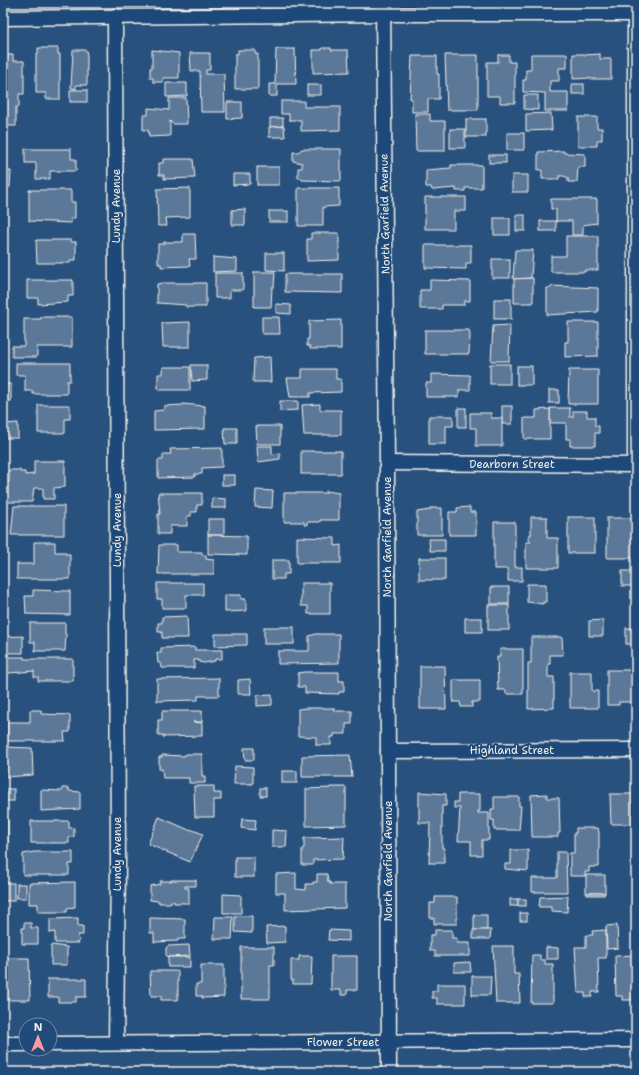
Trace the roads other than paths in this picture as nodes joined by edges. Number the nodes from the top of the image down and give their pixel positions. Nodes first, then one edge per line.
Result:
1 (383, 8) edge
2 (636, 14) edge
3 (115, 16) junction
4 (3, 18) edge
5 (387, 463) junction
6 (635, 465) edge
7 (636, 750) edge
8 (388, 751) junction
9 (636, 1040) edge
10 (389, 1042) junction
11 (116, 1043) junction
12 (3, 1044) edge
13 (18, 1044) edge
14 (58, 1044) edge
15 (389, 1072) edge

1 - 2 street
1 - 3 street
1 - 5 street, North Garfield Avenue
2 - 6 street
3 - 4 street
3 - 11 street, Lundy Avenue
5 - 6 street, Dearborn Street
5 - 8 street, North Garfield Avenue
7 - 8 street, Highland Street
8 - 10 street, North Garfield Avenue
9 - 10 street, Flower Street
10 - 11 street, Flower Street
10 - 15 street, North Garfield Avenue
11 - 14 street, Flower Street
12 - 13 street

